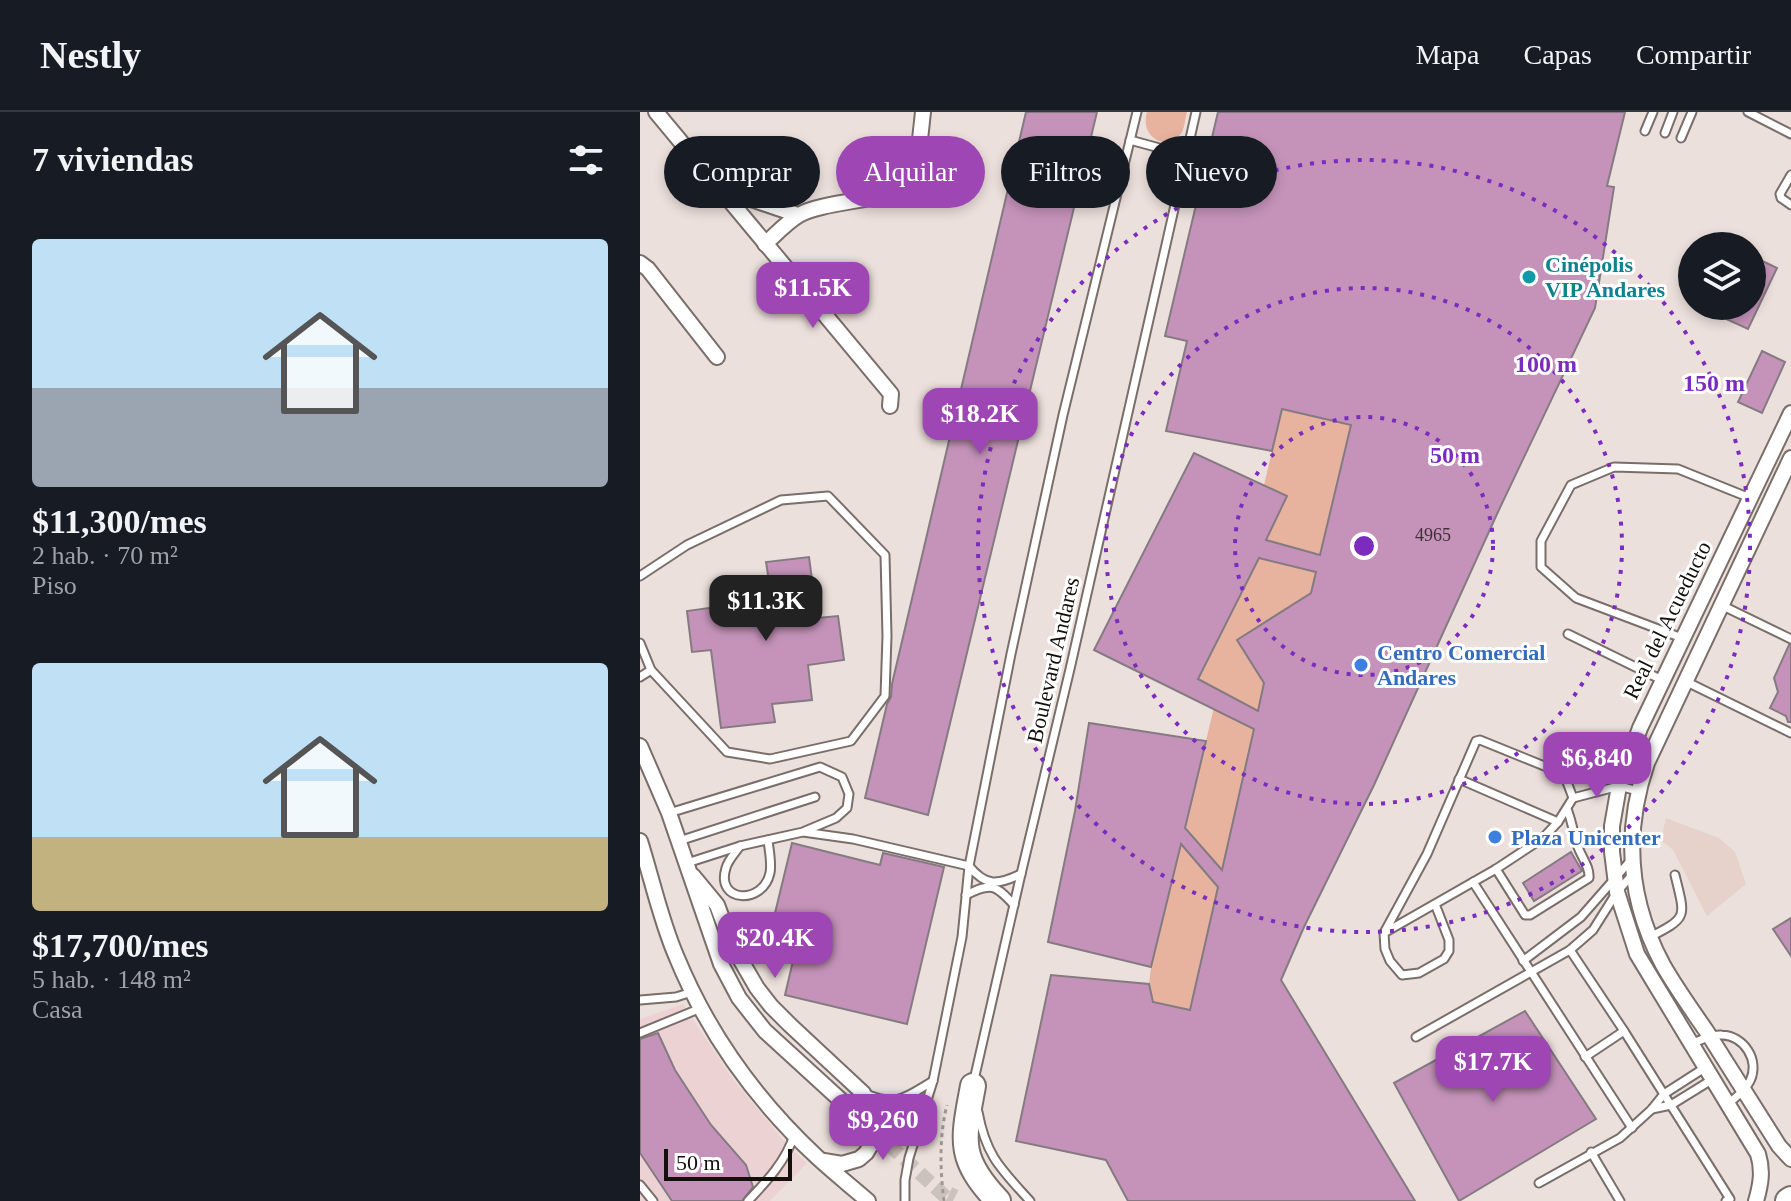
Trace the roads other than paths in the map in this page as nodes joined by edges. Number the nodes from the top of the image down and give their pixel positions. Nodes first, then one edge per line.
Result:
1 (656, 112) edge
2 (673, 112) edge
3 (923, 112) edge
4 (1137, 112) edge
5 (1196, 112) edge
6 (1653, 112) edge
7 (1673, 112) edge
8 (1692, 112) edge
9 (1748, 112) edge
10 (1645, 131) dead end
11 (673, 132) junction
12 (1665, 133) dead end
13 (1791, 134) edge
14 (676, 136) edge
15 (1190, 136) edge
16 (1681, 138) dead end
17 (1130, 140) joint
18 (1146, 144) edge
19 (1791, 175) edge
20 (1791, 205) edge
21 (736, 208) edge
22 (778, 208) edge
23 (1113, 208) edge
24 (1173, 208) edge
25 (798, 215) junction
26 (765, 244) junction
27 (640, 263) edge
28 (717, 357) dead end
29 (890, 406) dead end
30 (1791, 413) edge
31 (1787, 434) edge
32 (1791, 458) edge
33 (1750, 498) junction
34 (640, 576) edge
35 (1721, 605) junction
36 (1568, 634) dead end
37 (1682, 638) junction
38 (1791, 639) edge
39 (640, 643) edge
40 (651, 670) junction
41 (640, 677) edge
42 (1662, 680) junction
43 (1685, 681) junction
44 (1791, 733) edge
45 (640, 746) edge
46 (1459, 779) junction
47 (1619, 786) junction
48 (1638, 791) junction
49 (815, 797) dead end
50 (1573, 798) junction
51 (1567, 809) junction
52 (669, 813) junction
53 (1558, 822) junction
54 (803, 832) junction
55 (768, 840) junction
56 (640, 841) edge
57 (679, 841) junction
58 (740, 846) junction
59 (1632, 858) junction
60 (969, 866) junction
61 (688, 868) junction
62 (1496, 869) junction
63 (1021, 874) junction
64 (1633, 874) junction
65 (1675, 875) dead end
66 (1473, 882) junction
67 (1616, 886) junction
68 (966, 895) junction
69 (1435, 904) junction
70 (1014, 905) junction
71 (1384, 933) junction
72 (1650, 937) junction
73 (1570, 950) junction
74 (1523, 961) junction
75 (1530, 973) junction
76 (692, 992) junction
77 (640, 1000) edge
78 (701, 1008) junction
79 (1624, 1031) junction
80 (640, 1033) edge
81 (1709, 1036) junction
82 (1416, 1037) dead end
83 (1691, 1044) junction
84 (1585, 1057) junction
85 (1709, 1073) junction
86 (933, 1081) junction
87 (973, 1086) junction
88 (1744, 1090) junction
89 (863, 1093) junction
90 (1664, 1094) junction
91 (1728, 1104) junction
92 (1671, 1105) junction
93 (1652, 1109) junction
94 (858, 1116) tunnel mouth
95 (1632, 1128) junction
96 (794, 1134) junction
97 (1591, 1152) junction
98 (817, 1157) junction
99 (1791, 1159) edge
100 (1539, 1183) dead end
101 (640, 1185) edge
102 (653, 1201) edge
103 (748, 1201) edge
104 (868, 1201) edge
105 (905, 1201) edge
106 (998, 1201) edge
107 (1030, 1201) edge
108 (1620, 1201) edge
109 (1726, 1201) edge
110 (1756, 1201) edge

1 - 11 street
2 - 11 street
3 - 25 street
4 - 17 lane, Boulevard Andares
5 - 15 lane, Boulevard Andares
6 - 10 lane
7 - 12 lane
8 - 16 lane
9 - 13 lane
11 - 14 street
17 - 18 lane
19 - 20 lane
21 - 26 street
22 - 25 street
23 - 60 lane, Boulevard Andares
24 - 63 lane, Boulevard Andares
25 - 26 street
26 - 29 street
27 - 28 street
30 - 31 street, Real del Acueducto
31 - 33 street, Real del Acueducto
32 - 35 street, Real del Acueducto
33 - 37 street, Real del Acueducto
33 - 37 lane
34 - 40 lane
35 - 38 lane
35 - 43 street, Real del Acueducto
36 - 42 lane
37 - 42 street, Real del Acueducto
39 - 40 lane
40 - 41 lane
42 - 47 street, Real del Acueducto
43 - 44 lane
43 - 48 street, Real del Acueducto
45 - 52 street
46 - 50 lane
46 - 53 lane
46 - 71 lane
47 - 48 lane
47 - 50 lane
47 - 67 street, Real del Acueducto
48 - 59 street, Real del Acueducto
49 - 57 lane
50 - 51 lane
51 - 53 lane
51 - 62 lane
52 - 54 lane
52 - 57 street
53 - 62 lane
54 - 55 lane
54 - 60 lane
55 - 58 lane
55 - 58 lane
56 - 76 street
57 - 61 street
58 - 61 lane
59 - 64 street, Real del Acueducto
59 - 67 lane
60 - 63 lane
60 - 68 lane, Boulevard Andares
61 - 89 street
61 - 94 street
62 - 66 lane
63 - 70 lane, Boulevard Andares
64 - 67 lane
64 - 72 street, Real del Acueducto
65 - 72 lane
66 - 69 lane
66 - 74 lane
67 - 73 lane
67 - 74 lane
67 - 83 street, Real del Acueducto
68 - 70 lane
68 - 86 lane, Boulevard Andares
69 - 71 lane
69 - 71 lane
70 - 87 lane, Boulevard Andares
72 - 81 street, Real del Acueducto
73 - 75 lane
73 - 79 lane
74 - 75 lane
75 - 82 lane
75 - 84 lane
76 - 77 lane
76 - 78 street
78 - 80 lane
78 - 96 street
79 - 84 lane
79 - 90 lane
81 - 83 lane
81 - 88 street, Real del Acueducto
81 - 88 lane
83 - 85 street, Real del Acueducto
84 - 95 lane
85 - 90 lane
85 - 91 street, Real del Acueducto
85 - 92 lane
86 - 89 lane
86 - 105 lane, Boulevard Andares
87 - 106 main road
87 - 107 lane, Boulevard Andares
88 - 91 lane
88 - 99 street, Real del Acueducto
89 - 98 street
90 - 92 lane
90 - 93 lane
91 - 110 street, Real del Acueducto
92 - 93 lane
92 - 109 lane
93 - 95 lane
95 - 97 lane
96 - 98 street
96 - 103 lane
97 - 100 lane
97 - 108 lane
98 - 104 street
101 - 102 lane

